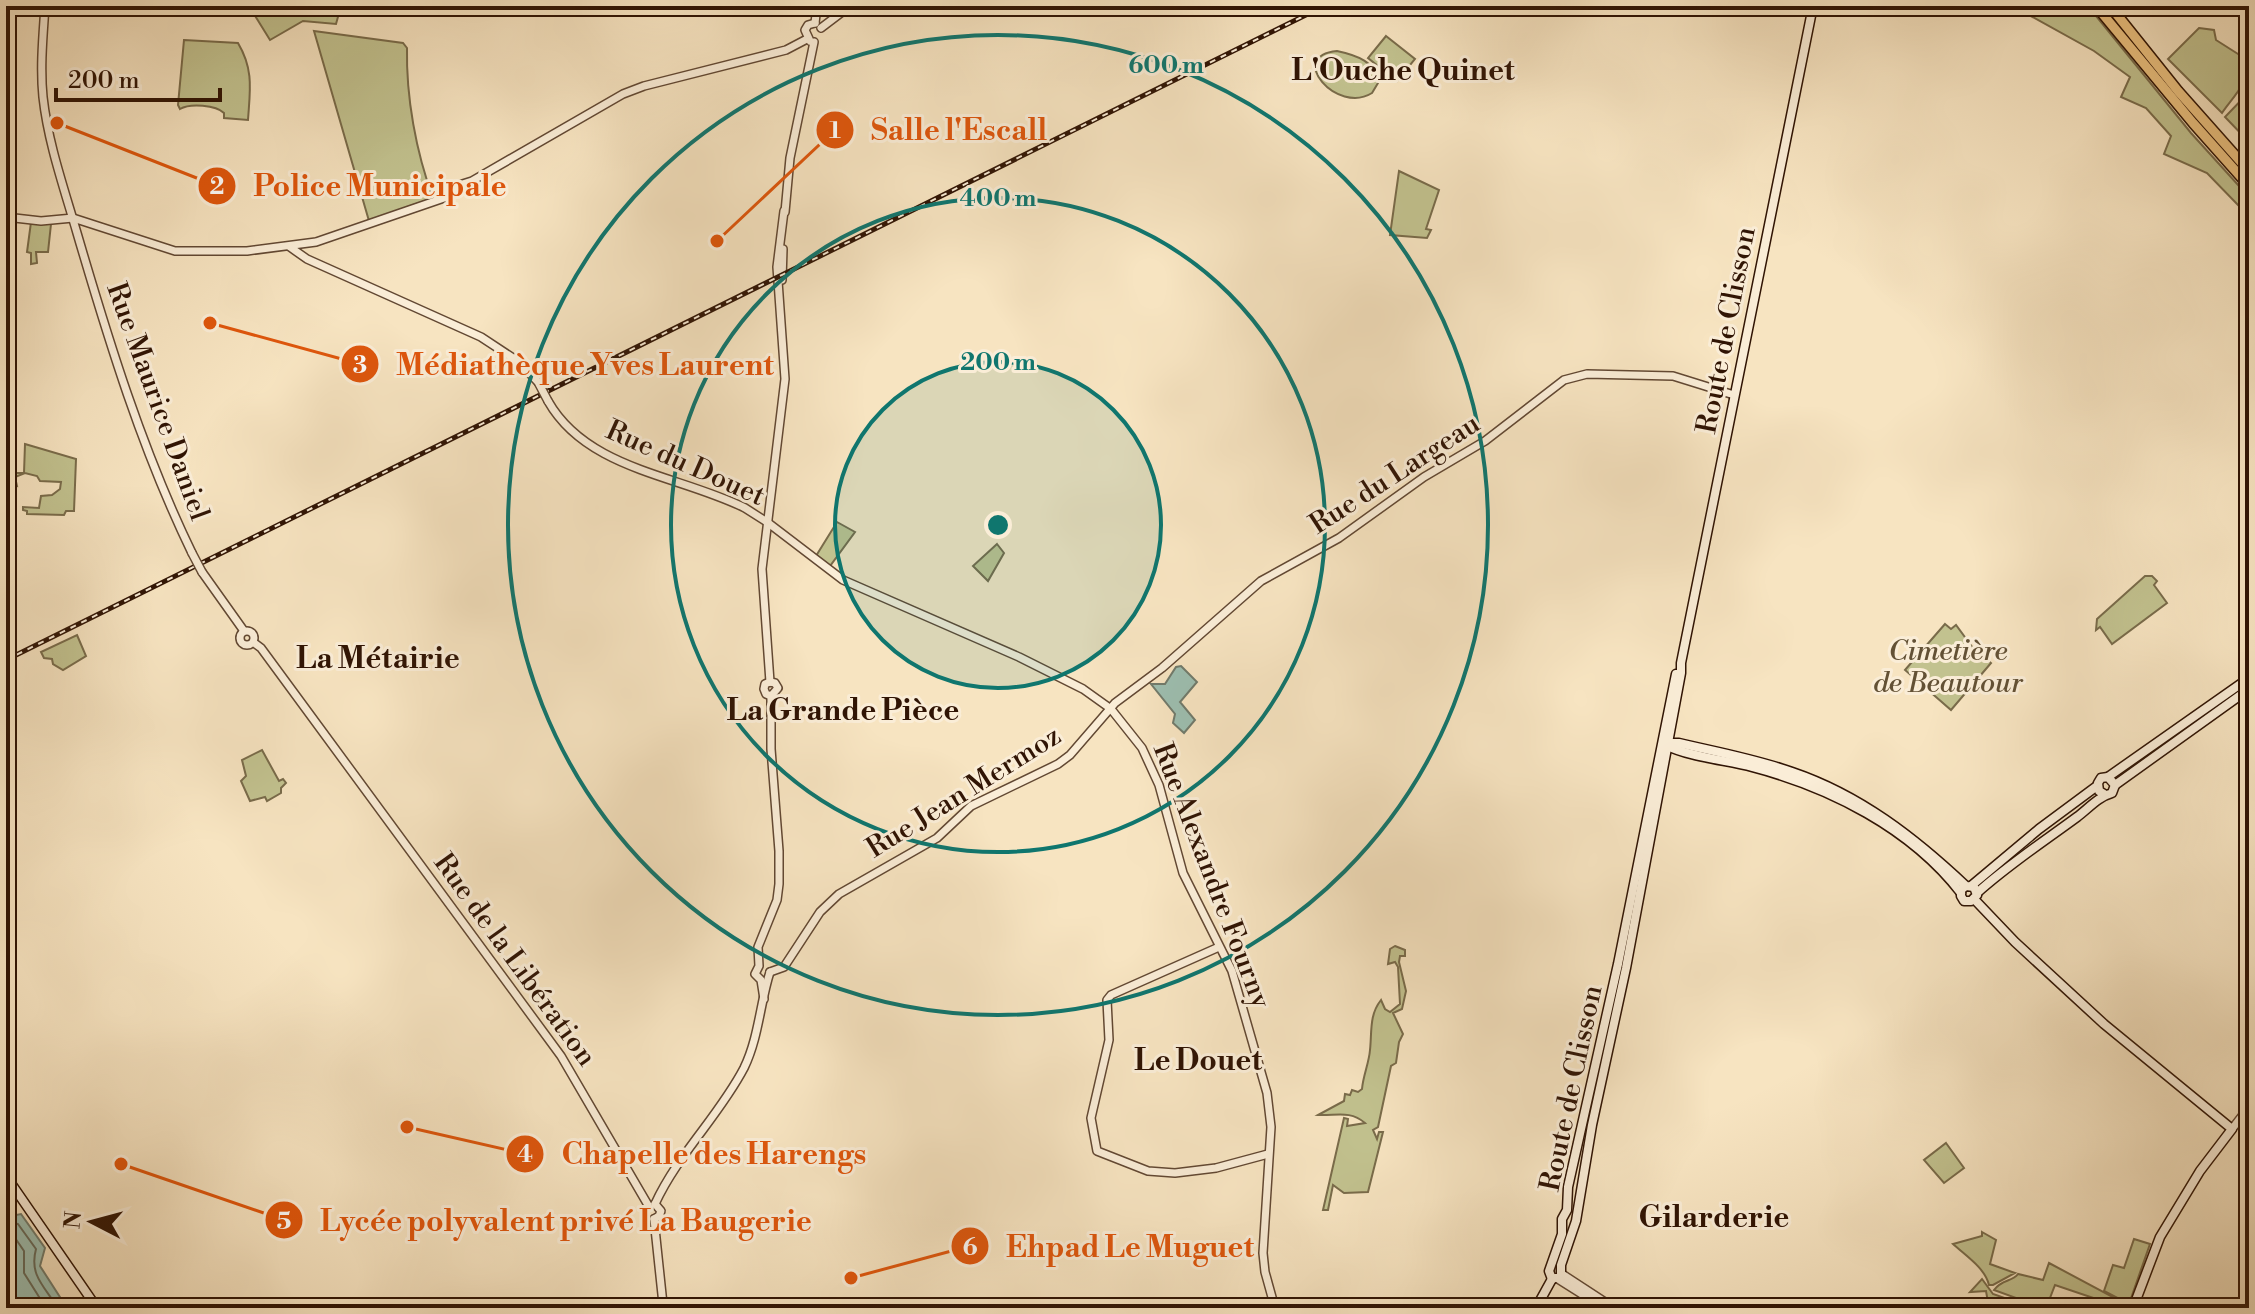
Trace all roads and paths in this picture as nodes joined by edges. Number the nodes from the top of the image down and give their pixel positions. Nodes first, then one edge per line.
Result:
1 (45, 6) edge
2 (817, 6) edge
3 (850, 6) edge
4 (1813, 6) edge
5 (2096, 6) edge
6 (2110, 6) edge
7 (818, 25) junction
8 (810, 40) junction
9 (2249, 171) edge
10 (2249, 186) edge
11 (6, 217) edge
12 (73, 218) junction
13 (306, 245) junction
14 (290, 247) junction
15 (305, 258) junction
16 (1734, 395) junction
17 (767, 522) junction
18 (2249, 678) edge
19 (2249, 689) edge
20 (1111, 709) junction
21 (1668, 744) junction
22 (335, 748) joint
23 (2108, 777) junction
24 (2115, 785) junction
25 (2097, 786) junction
26 (2104, 794) junction
27 (1970, 891) junction
28 (1219, 947) junction
29 (759, 966) junction
30 (766, 977) junction
31 (2249, 1107) edge
32 (2232, 1129) junction
33 (1268, 1157) junction
34 (6, 1176) edge
35 (652, 1204) junction
36 (1557, 1273) junction
37 (664, 1307) edge
38 (97, 1308) edge
39 (1275, 1308) edge
40 (1536, 1308) edge
41 (1604, 1308) edge
42 (1614, 1308) edge
43 (2133, 1308) edge

1 - 12 street, Rue Maurice Daniel
2 - 7 street
3 - 7 street
4 - 16 main road, Route de Clisson
5 - 10 highway
6 - 9 highway
7 - 8 street
7 - 8 street
8 - 13 street
8 - 17 street
11 - 12 street
12 - 14 street
12 - 22 street, Rue Maurice Daniel, bridge
13 - 14 street
13 - 15 street
14 - 15 street, Rue du Douet
15 - 17 street, Rue du Douet, bridge
16 - 20 street, Rue du Largeau
16 - 21 main road, Route de Clisson
17 - 20 street, Rue du Douet
17 - 29 street
18 - 23 main road
19 - 24 main road
20 - 28 street, Rue Alexandre Fourny
20 - 30 street, Rue Jean Mermoz
21 - 27 main road
21 - 36 main road, Route de Clisson
22 - 35 street, Rue de la Libération
23 - 24 main road
23 - 25 main road
24 - 26 main road
25 - 26 main road
25 - 27 main road
26 - 27 main road
27 - 32 main road
28 - 33 street, Rue Alexandre Fourny
28 - 33 street
29 - 30 street
29 - 30 street
30 - 35 street
31 - 32 street
32 - 43 main road
33 - 39 street, Rue Alexandre Fourny
34 - 38 main road
35 - 37 street
36 - 40 main road, Route de Clisson
36 - 41 street
36 - 42 street

